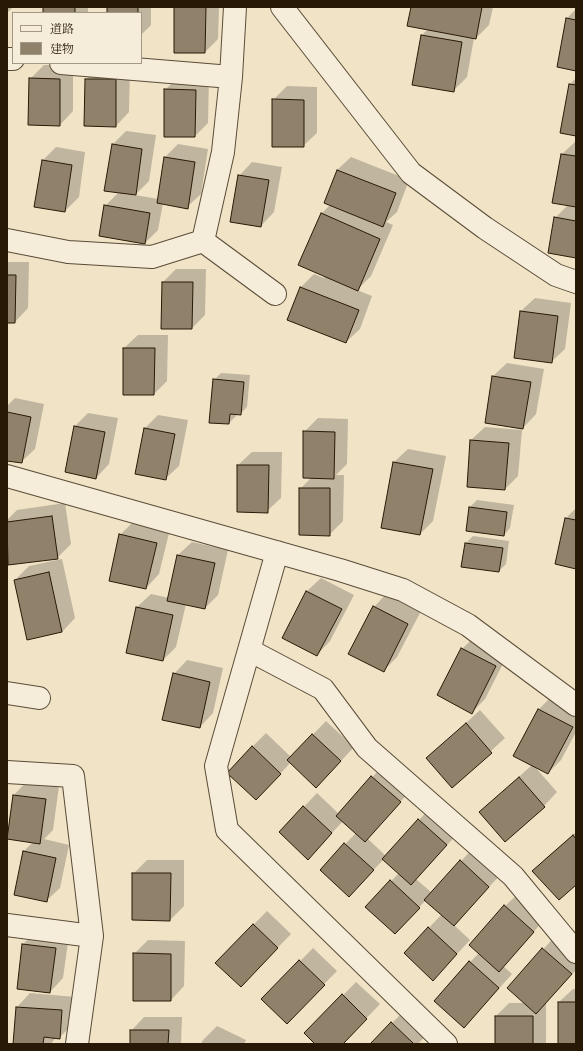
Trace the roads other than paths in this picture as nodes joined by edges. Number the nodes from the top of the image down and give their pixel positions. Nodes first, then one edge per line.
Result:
1 (236, 7) edge
2 (282, 7) edge
3 (73, 64) edge
4 (231, 77) junction
5 (7, 240) edge
6 (203, 241) junction
7 (576, 282) edge
8 (275, 294) dead end
9 (7, 476) edge
10 (277, 552) junction
11 (249, 650) junction
12 (7, 693) edge
13 (39, 698) dead end
14 (576, 705) edge
15 (7, 772) edge
16 (7, 925) edge
17 (92, 936) junction
18 (576, 952) edge
19 (77, 1044) edge
20 (446, 1044) edge

1 - 4 street
2 - 7 street
3 - 4 street
4 - 6 street
5 - 6 street
6 - 8 street
9 - 10 street
10 - 11 street
10 - 14 street
11 - 18 street
11 - 20 street
12 - 13 street
15 - 17 street
16 - 17 street
17 - 19 street

